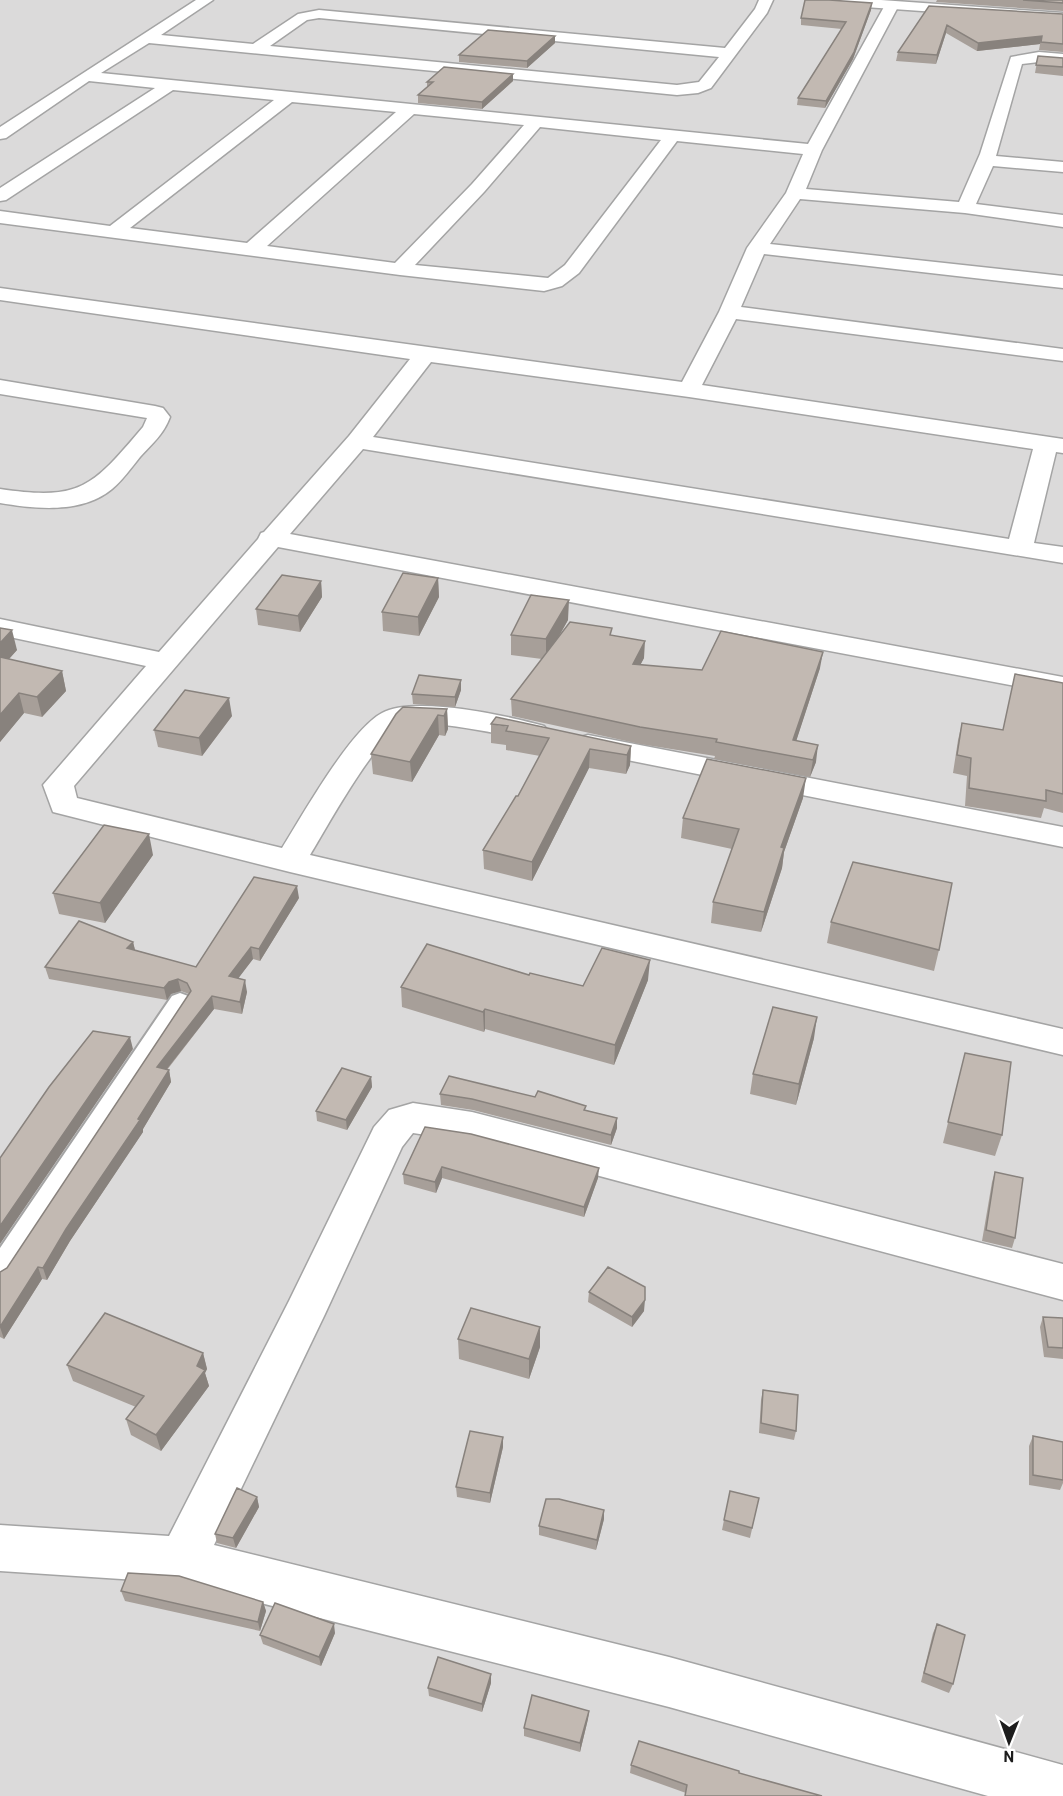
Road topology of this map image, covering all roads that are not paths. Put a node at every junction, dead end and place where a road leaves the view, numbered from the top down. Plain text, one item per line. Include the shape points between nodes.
1 (206, 0) edge
2 (766, 0) edge
3 (822, 0) edge
4 (892, 5) junction
5 (1063, 17) edge
6 (145, 38) junction
7 (257, 48) junction
8 (728, 53) junction
9 (1063, 59) edge
10 (86, 75) junction
11 (171, 84) junction
12 (288, 97) junction
13 (410, 109) junction
14 (536, 122) junction
15 (0, 134) edge
16 (672, 137) junction
17 (813, 150) junction
18 (988, 160) junction
19 (1063, 167) edge
20 (795, 193) junction
21 (0, 196) edge
22 (965, 208) junction
23 (0, 217) edge
24 (1063, 221) edge
25 (114, 232) junction
26 (757, 248) junction
27 (251, 250) junction
28 (400, 269) junction
29 (1063, 282) edge
30 (0, 294) edge
31 (729, 312) junction
32 (425, 355) junction
33 (1063, 355) edge
34 (0, 387) edge
35 (689, 390) junction
36 (357, 441) junction
37 (1054, 445) edge
38 (0, 496) edge
39 (270, 538) junction
40 (1020, 547) junction
41 (1063, 555) edge
42 (0, 627) edge
43 (164, 661) junction
44 (1063, 686) edge
45 (1063, 837) edge
46 (290, 861) junction
47 (180, 1002) dead end
48 (1063, 1042) edge
49 (0, 1271) edge
50 (1063, 1282) edge
51 (0, 1548) edge
52 (182, 1560) junction
53 (1063, 1791) edge

1 - 6 street
2 - 8 street
3 - 4 street
4 - 5 street
4 - 17 street
6 - 7 street
6 - 10 street
7 - 8 street via 303,17 320,14
7 - 8 street via 669,90 705,85
9 - 18 street via 1016,60
10 - 11 street
10 - 15 street
11 - 12 street
11 - 21 street
12 - 13 street
12 - 25 street
13 - 14 street
13 - 27 street
14 - 16 street
14 - 28 street
16 - 17 street
16 - 28 street via 572,269 555,282 534,285
17 - 20 street
18 - 19 street
18 - 22 street
20 - 22 street
20 - 26 street
22 - 24 street
23 - 25 street
25 - 27 street
26 - 29 street
26 - 31 street
27 - 28 street
30 - 32 street
31 - 33 street
31 - 35 street
32 - 35 street
32 - 36 street
34 - 38 street via 155,413 159,417 153,430 101,485 89,492 33,501
35 - 37 street
36 - 39 street
36 - 40 street
37 - 40 street
39 - 43 street
39 - 44 street
40 - 41 street
42 - 43 street
43 - 46 street via 58,785 64,805
45 - 46 street via 519,729 452,718 404,716 386,722 369,740
46 - 48 street
47 - 49 lane
50 - 52 street via 472,1127 402,1120 382,1147
51 - 52 street
52 - 53 street via 669,1682

